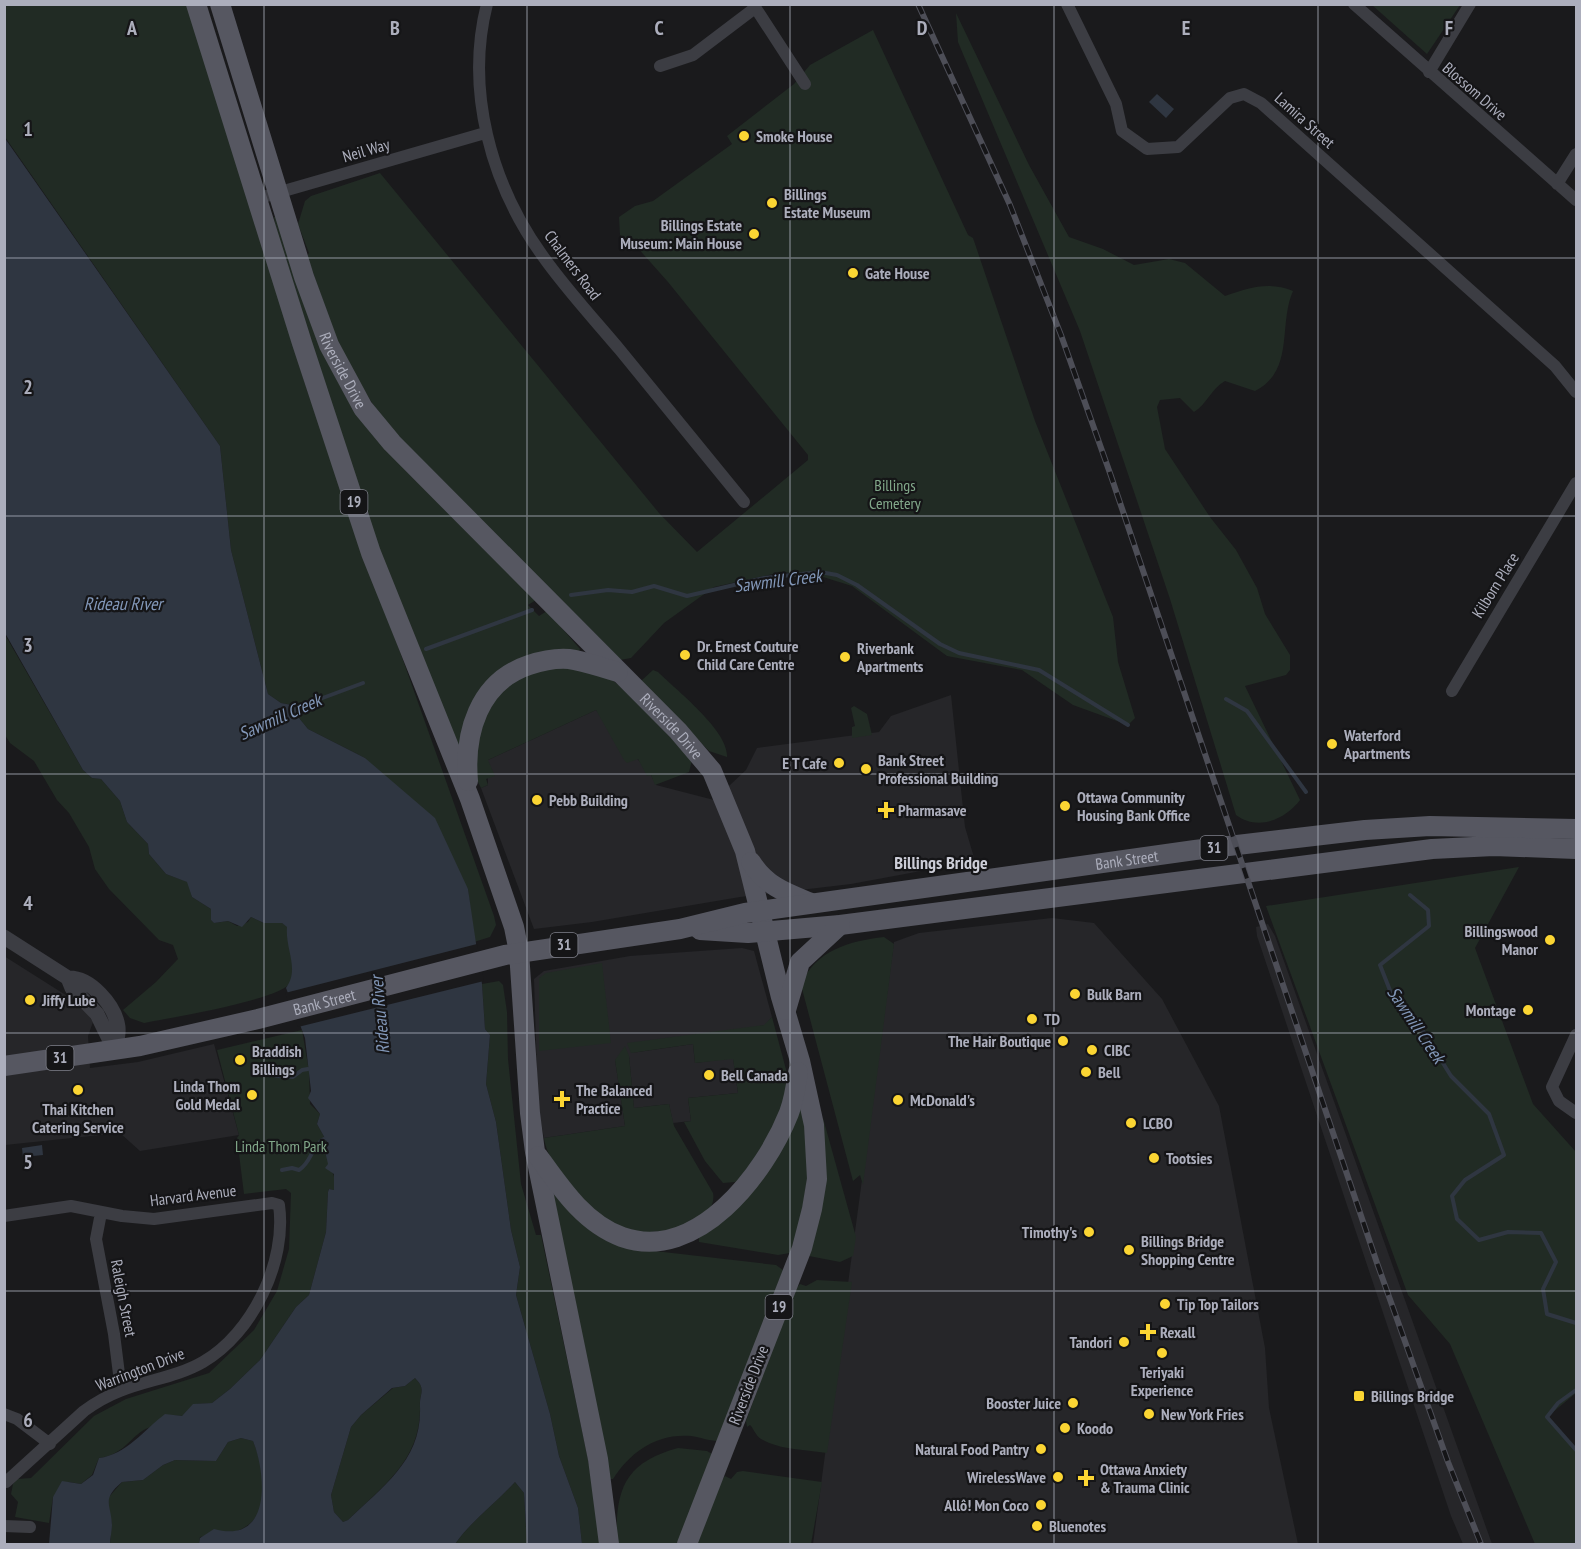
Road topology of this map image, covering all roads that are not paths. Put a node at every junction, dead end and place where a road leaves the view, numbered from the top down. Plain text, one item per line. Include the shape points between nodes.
1 (196, 4) edge
2 (220, 4) edge
3 (487, 4) edge
4 (1067, 4) edge
5 (1354, 4) edge
6 (1470, 4) edge
7 (754, 6) edge
8 (660, 66) dead end
9 (1429, 72) junction
10 (805, 84) dead end
11 (485, 133) junction
12 (1576, 154) edge
13 (1557, 184) junction
14 (279, 192) junction
15 (256, 199) junction
16 (1576, 200) edge
17 (1555, 366) junction
18 (1576, 380) edge
19 (1576, 392) edge
20 (1576, 483) edge
21 (1573, 495) edge
22 (744, 502) dead end
23 (618, 672) junction
24 (1452, 691) dead end
25 (470, 799) junction
26 (1576, 829) edge
27 (1576, 849) edge
28 (745, 851) junction
29 (811, 903) junction
30 (759, 911) junction
31 (840, 925) junction
32 (680, 929) junction
33 (765, 933) junction
34 (4, 937) edge
35 (519, 952) junction
36 (786, 1012) junction
37 (1576, 1035) edge
38 (115, 1051) junction
39 (800, 1061) junction
40 (4, 1066) edge
41 (1576, 1113) edge
42 (535, 1152) junction
43 (279, 1205) joint
44 (101, 1213) junction
45 (4, 1216) edge
46 (121, 1390) junction
47 (4, 1414) edge
48 (50, 1444) junction
49 (6, 1482) dead end
50 (607, 1518) junction
51 (4, 1526) edge
52 (30, 1527) dead end
53 (609, 1545) edge
54 (616, 1545) edge
55 (687, 1545) edge

1 - 15 main road, Riverside Drive / 19
2 - 14 main road, Riverside Drive / 19
3 - 11 street, Chalmers Road via 479,79
4 - 17 street, Lamira Street via 1116,104 1122,131 1147,149 1178,147 1230,98 1244,94 1261,103
5 - 9 street, Blossom Drive
6 - 9 street
7 - 8 street via 693,55
7 - 10 street
9 - 13 street, Blossom Drive
11 - 14 street, Neil Way
11 - 22 street, Chalmers Road via 504,189 541,254
12 - 13 street
13 - 16 street, Blossom Drive
14 - 15 street, Neil Way
14 - 23 main road, Riverside Drive / 19 via 328,345 363,408 392,443
15 - 25 main road, Riverside Drive / 19 via 371,553
17 - 18 street, Lamira Street
17 - 19 street, Lamira Street
20 - 21 street, Kilborn Place
21 - 24 street, Kilborn Place via 1499,608
23 - 25 main road via 568,659 541,661 508,674 480,705 470,730 466,752
23 - 28 main road, Riverside Drive / 19 via 712,771
25 - 35 main road, Riverside Drive / 19
26 - 29 main road, Bank Street / 31 via 1430,826 1365,830
27 - 31 main road, Bank Street / 31 via 1473,847 1394,853
28 - 29 main road via 769,884
28 - 30 main road, Riverside Drive / 19
29 - 30 main road, Bank Street / 31
30 - 32 main road, Bank Street / 31
30 - 33 main road, Riverside Drive / 19
31 - 33 main road, Bank Street / 31
31 - 36 main road via 800,962
32 - 33 main road, Bank Street / 31
32 - 35 main road, Bank Street / 31
33 - 36 main road, Riverside Drive / 19
34 - 38 street via 68,978 78,977 92,986 113,1013 119,1030
35 - 38 main road, Bank Street / 31
35 - 42 main road, Riverside Drive / 19
36 - 39 main road, Riverside Drive / 19
37 - 41 street via 1552,1087 1559,1101
38 - 40 main road, Bank Street / 31
39 - 42 main road via 790,1111 761,1164 714,1217 679,1236 646,1242 600,1226 581,1211
39 - 55 main road, Riverside Drive / 19 via 814,1125 817,1179 810,1219
42 - 50 main road, Riverside Drive / 19
43 - 44 street, Harvard Avenue via 233,1206 154,1219
43 - 46 street, Warrington Drive via 281,1241 276,1263 257,1302 235,1333 202,1362
44 - 45 street, Harvard Avenue via 71,1206
44 - 46 street, Raleigh Street via 96,1239
46 - 48 street, Warrington Drive via 84,1411
47 - 48 street
48 - 49 street, Warrington Drive
50 - 53 main road, Riverside Drive / 19
50 - 54 main road
51 - 52 street

